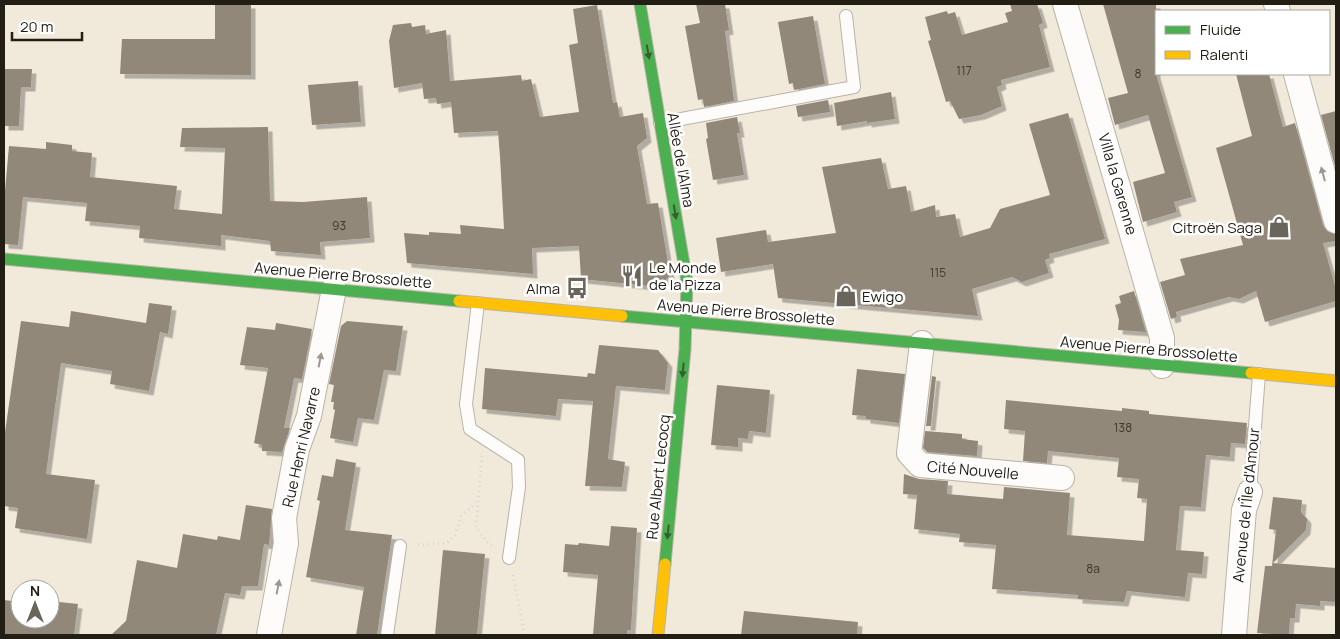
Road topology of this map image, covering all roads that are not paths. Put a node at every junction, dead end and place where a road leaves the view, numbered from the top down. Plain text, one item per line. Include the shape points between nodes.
1 (640, 4) edge
2 (1065, 4) edge
3 (846, 16) dead end
4 (1296, 75) edge
5 (660, 122) junction
6 (1336, 221) edge
7 (4, 260) edge
8 (334, 289) junction
9 (478, 303) junction
10 (687, 322) junction
11 (922, 343) junction
12 (1162, 366) junction
13 (1259, 374) junction
14 (1336, 381) edge
15 (1062, 478) dead end
16 (1250, 492) joint
17 (400, 546) road end
18 (509, 558) dead end
19 (269, 635) edge
20 (387, 635) edge
21 (658, 635) edge
22 (1234, 635) edge

1 -> 5 main road, Allée de l'Alma
2 - 12 street, Villa la Garenne via 1162,338
3 - 5 lane via 854,87
6 -> 4 street
5 -> 10 main road, Allée de l'Alma via 687,282
7 - 8 main road, Avenue Pierre Brossolette
8 - 9 main road, Avenue Pierre Brossolette
19 -> 8 street, Rue Henri Navarre via 286,543 284,518 297,449 309,416
9 - 10 main road, Avenue Pierre Brossolette
9 - 18 lane via 466,404 470,429 518,460 519,487
10 - 11 main road, Avenue Pierre Brossolette
10 -> 21 main road, Rue Albert Lecocq
11 - 12 main road, Avenue Pierre Brossolette
11 - 15 street, Cité Nouvelle via 909,453 920,465
12 - 13 main road, Avenue Pierre Brossolette
13 - 14 main road, Avenue Pierre Brossolette
13 - 16 lane, Avenue de l'Île d'Amour
16 - 22 street, Avenue de l'Île d'Amour via 1244,510
17 - 20 lane

